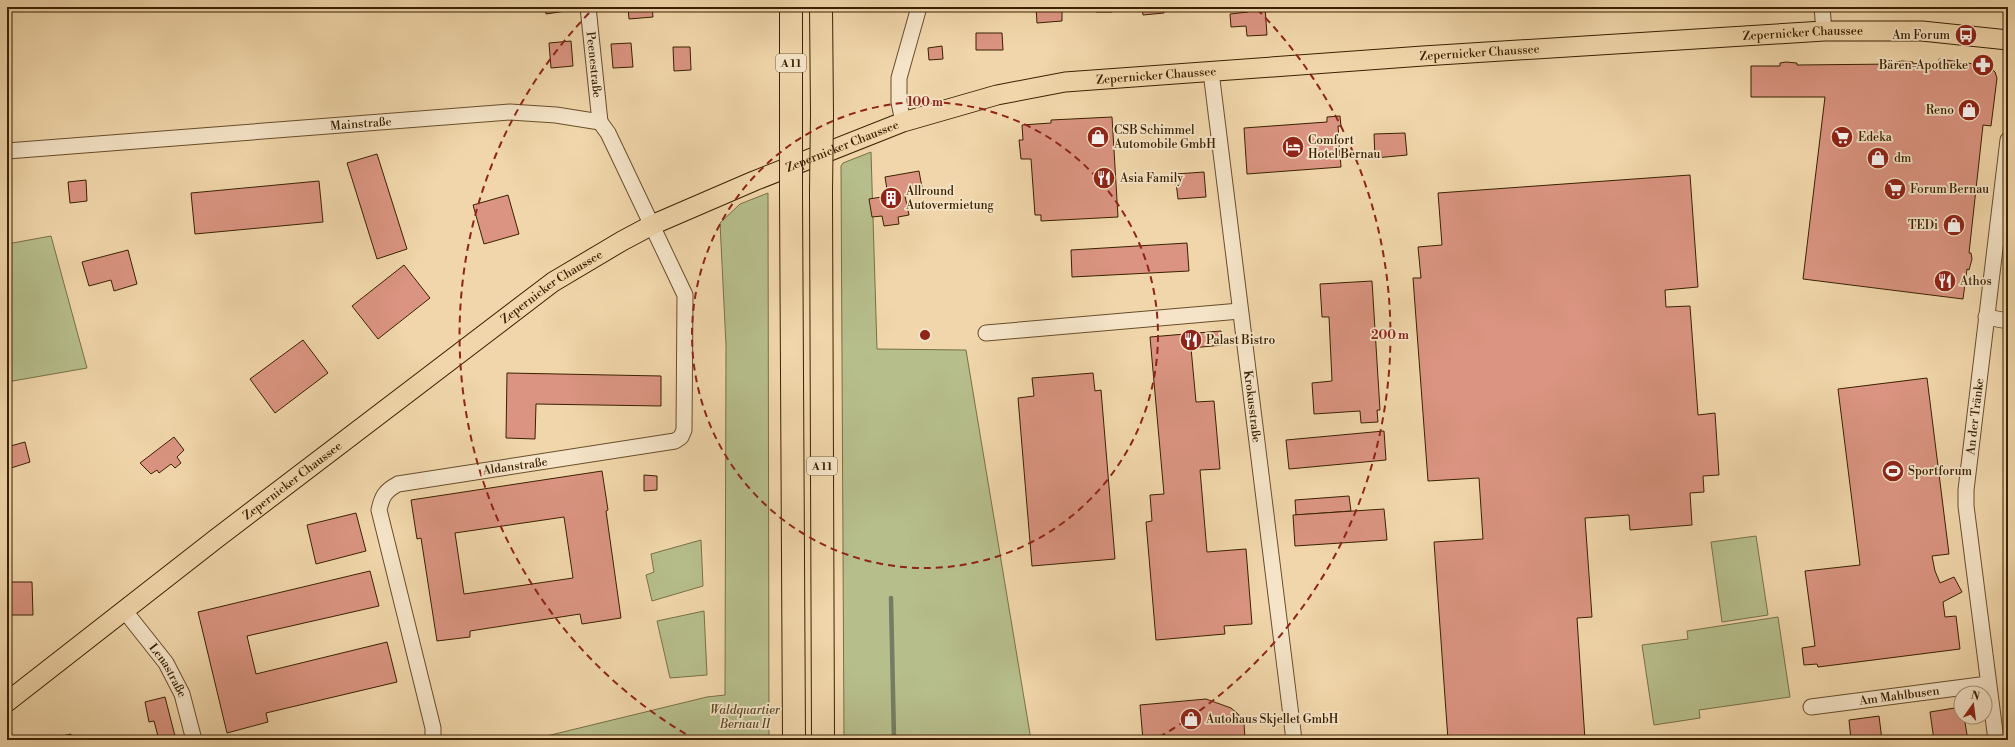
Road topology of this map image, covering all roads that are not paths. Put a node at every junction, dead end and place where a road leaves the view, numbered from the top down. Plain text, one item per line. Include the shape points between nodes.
1 (588, 7) edge
2 (791, 7) edge
3 (821, 7) edge
4 (919, 7) edge
5 (1822, 7) edge
6 (1824, 31) junction
7 (2008, 40) edge
8 (1211, 72) junction
9 (600, 122) junction
10 (903, 122) junction
11 (2008, 140) edge
12 (7, 152) edge
13 (652, 225) junction
14 (1240, 311) junction
15 (1986, 317) junction
16 (2008, 321) edge
17 (986, 333) dead end
18 (124, 610) junction
19 (1988, 684) junction
20 (7, 702) edge
21 (1811, 707) dead end
22 (194, 740) edge
23 (433, 740) edge
24 (794, 740) edge
25 (823, 740) edge
26 (1294, 740) edge
27 (1996, 740) edge

1 - 9 street, Peenestraße
2 - 24 highway, A 11, bridge
3 - 25 highway, A 11, bridge
4 - 10 street via 900,78 899,102
5 - 6 street
6 - 7 main road, Zepernicker Chaussee via 1922,31
6 - 8 main road, Zepernicker Chaussee
8 - 10 main road, Zepernicker Chaussee via 1065,82 997,95
8 - 14 street, Krokusstraße
9 - 12 street, Mainstraße via 556,115 510,112
9 - 13 street via 608,133
10 - 13 main road, Zepernicker Chaussee
11 - 15 street, An der Tränke
13 - 18 main road, Zepernicker Chaussee via 553,282
13 - 23 street, Aldanstraße via 683,287 686,303 685,422 680,437 675,441 657,445 398,484 388,489 381,497 378,510 433,728
14 - 17 street
14 - 26 street, Krokusstraße
15 - 16 street
15 - 19 street, An der Tränke via 1966,506
18 - 20 main road, Zepernicker Chaussee
18 - 22 street, Lenastraße via 166,663 182,694
19 - 21 street, Am Mahlbusen
19 - 27 street, An der Tränke

